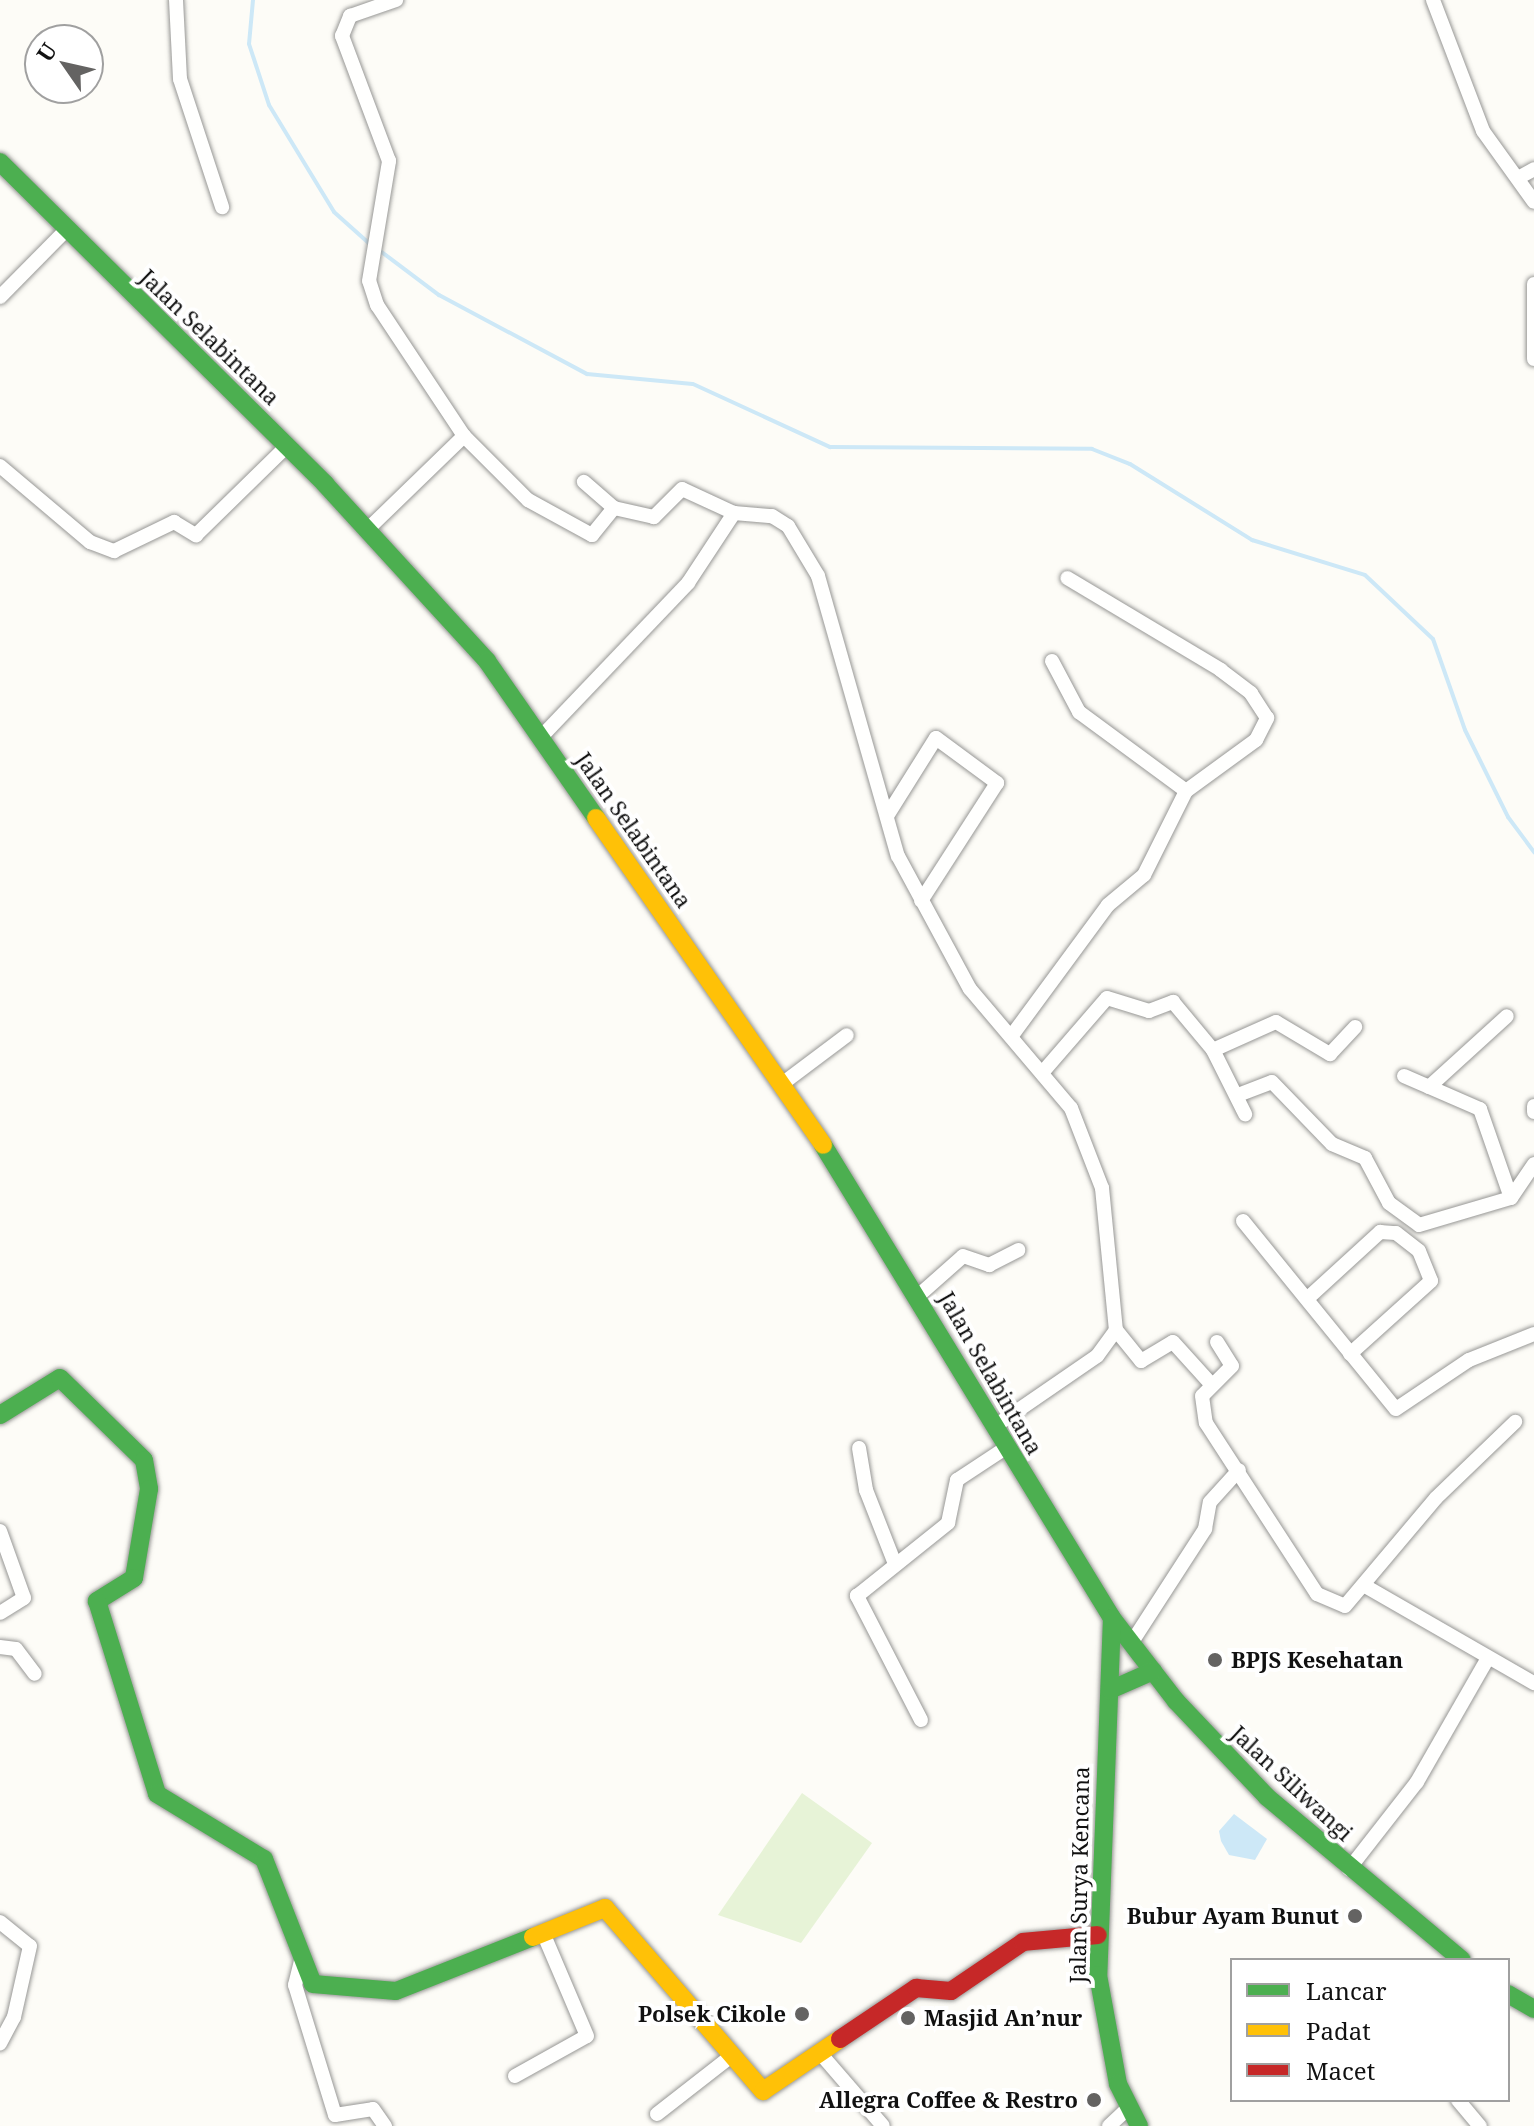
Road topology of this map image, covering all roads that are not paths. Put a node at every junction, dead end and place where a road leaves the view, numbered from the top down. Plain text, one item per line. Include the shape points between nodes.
1 (176, 0) edge
2 (396, 0) edge
3 (1433, 0) edge
4 (0, 162) edge
5 (1534, 169) edge
6 (1518, 178) junction
7 (1534, 202) edge
8 (222, 207) dead end
9 (66, 230) junction
10 (1534, 284) edge
11 (0, 297) edge
12 (1534, 359) edge
13 (464, 436) junction
14 (287, 446) junction
15 (0, 466) edge
16 (584, 482) dead end
17 (614, 508) junction
18 (734, 513) junction
19 (368, 529) junction
20 (1067, 578) dead end
21 (1052, 661) dead end
22 (541, 737) junction
23 (1186, 791) junction
24 (887, 816) junction
25 (921, 901) junction
26 (1507, 1016) dead end
27 (1355, 1027) dead end
28 (1013, 1034) junction
29 (847, 1035) dead end
30 (1213, 1050) junction
31 (1042, 1073) junction
32 (1404, 1076) dead end
33 (782, 1084) junction
34 (1429, 1087) junction
35 (1238, 1095) junction
36 (1245, 1114) dead end
37 (1534, 1164) edge
38 (1511, 1198) junction
39 (1243, 1221) dead end
40 (1018, 1250) dead end
41 (918, 1296) junction
42 (1308, 1298) junction
43 (1116, 1330) junction
44 (1534, 1334) edge
45 (1217, 1342) dead end
46 (1350, 1354) junction
47 (1211, 1384) junction
48 (0, 1415) edge
49 (1515, 1422) dead end
50 (995, 1426) junction
51 (1007, 1447) junction
52 (859, 1448) dead end
53 (1239, 1470) junction
54 (0, 1531) edge
55 (895, 1564) junction
56 (1365, 1586) junction
57 (0, 1613) edge
58 (1112, 1618) junction
59 (1132, 1642) junction
60 (0, 1647) edge
61 (1488, 1658) junction
62 (1153, 1671) junction
63 (35, 1674) dead end
64 (1534, 1683) edge
65 (1110, 1690) junction
66 (921, 1720) dead end
67 (1349, 1869) junction
68 (0, 1922) edge
69 (544, 1935) junction
70 (1098, 1935) junction
71 (1460, 1958) edge
72 (301, 1961) junction
73 (1510, 1997) edge
74 (1534, 2009) edge
75 (0, 2043) edge
76 (820, 2053) junction
77 (729, 2058) junction
78 (515, 2076) dead end
79 (1460, 2102) edge
80 (1127, 2109) junction
81 (657, 2114) dead end
82 (385, 2126) edge
83 (883, 2126) edge
84 (1109, 2126) edge
85 (1139, 2126) edge
86 (1480, 2126) edge

1 - 8 street via 180,79
2 - 13 street via 350,16 342,36 389,161 369,281 377,305
3 - 6 street via 1483,131
4 - 9 street, Jalan Selabintana
5 - 6 street
6 - 7 street
9 - 11 street
9 - 14 street, Jalan Selabintana
10 - 12 street
13 - 17 street via 528,500 589,534
13 - 19 street
14 - 15 street via 196,535 174,522 114,551 90,542
14 - 19 street, Jalan Selabintana
16 - 17 street
17 - 18 street via 654,517 682,489
18 - 22 street via 688,583
18 - 24 street via 772,516 788,526 818,576
19 - 22 street, Jalan Selabintana via 487,661
20 - 23 street via 1221,670 1262,707 1267,718 1256,740
21 - 23 street via 1079,712
22 - 33 street, Jalan Selabintana
23 - 28 street via 1144,875 1108,905
24 - 25 street
24 - 25 street via 936,738 997,783
25 - 28 street via 970,989
26 - 34 street
27 - 30 street via 1330,1054 1276,1022
28 - 31 street
29 - 33 street
30 - 31 street via 1180,1006 1149,1011 1114,996
30 - 35 street
31 - 43 street via 1071,1108 1102,1188
32 - 34 street
33 - 41 street, Jalan Selabintana
34 - 38 street via 1480,1109
35 - 36 street
35 - 38 street via 1272,1082 1332,1144 1365,1158 1389,1203 1409,1223 1431,1224
37 - 38 street
39 - 42 street
40 - 41 street via 989,1265 963,1256
41 - 50 street, Jalan Selabintana
42 - 46 street
42 - 46 street via 1380,1232 1396,1233 1419,1251 1432,1272 1426,1289
43 - 47 street via 1141,1361 1173,1342
43 - 50 street via 1097,1356
44 - 46 street via 1469,1360 1402,1409
45 - 47 street via 1232,1366
47 - 53 street via 1202,1413
48 - 72 street via 60,1378 144,1460 149,1489 134,1578 97,1601 157,1794 264,1859
49 - 56 street via 1428,1506
50 - 51 street, Jalan Selabintana
51 - 55 street via 957,1480 948,1523
51 - 58 street, Jalan Selabintana
52 - 55 street via 866,1490
53 - 56 street via 1317,1594 1345,1606
53 - 59 street via 1210,1502 1198,1542
54 - 57 street via 24,1598
55 - 66 street via 857,1596
56 - 61 street
58 - 59 street, Jalan Siliwangi
58 - 65 street, Jalan Surya Kencana
59 - 62 street, Jalan Siliwangi
60 - 63 street via 16,1649
61 - 64 street
61 - 67 street via 1417,1782
62 - 65 street
62 - 67 street, Jalan Siliwangi via 1249,1779
65 - 70 street, Jalan Surya Kencana
67 - 71 street, Jalan Siliwangi
68 - 75 street via 30,1946 14,2017
69 - 72 street via 384,1993 313,1984
69 - 77 street via 609,1910
69 - 78 street via 587,2036
70 - 76 street via 1023,1942 951,1991 916,1988
70 - 80 street, Jalan Surya Kencana via 1104,2021
72 - 82 street via 295,1985 335,2115 373,2109
73 - 74 street
76 - 77 street via 763,2091
76 - 83 street
77 - 81 street
79 - 86 street
80 - 84 street
80 - 85 street, Jalan Surya Kencana

